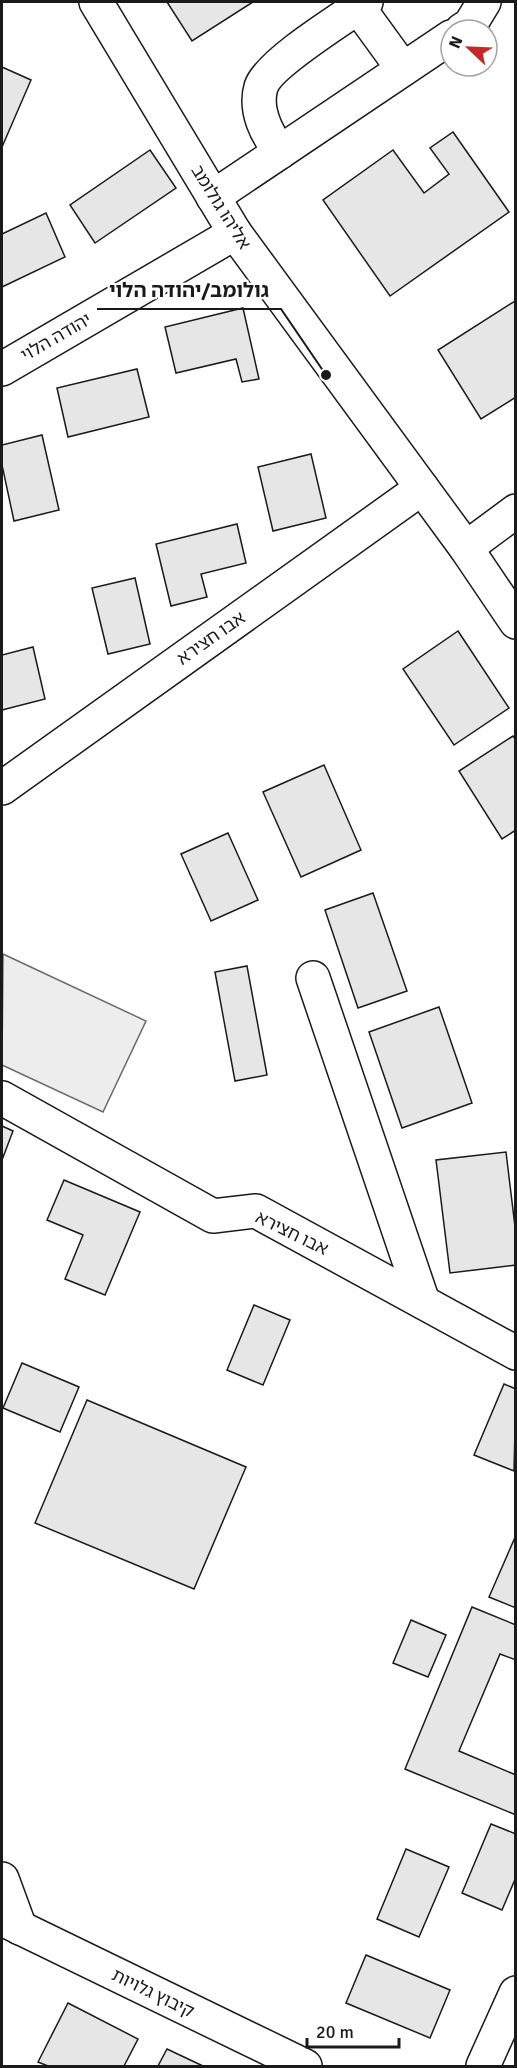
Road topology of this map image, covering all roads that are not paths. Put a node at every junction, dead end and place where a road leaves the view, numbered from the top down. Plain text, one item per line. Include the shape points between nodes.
1 (96, 2) edge
2 (484, 2) edge
3 (362, 4) edge
4 (474, 18) edge
5 (439, 45) edge
6 (404, 69) junction
7 (280, 152) junction
8 (213, 197) junction
9 (235, 233) junction
10 (2, 369) edge
11 (422, 488) junction
12 (516, 511) edge
13 (466, 548) junction
14 (516, 622) edge
15 (2, 788) edge
16 (314, 978) dead end
17 (2, 1098) edge
18 (423, 1302) junction
19 (516, 1353) edge
20 (2, 1879) edge
21 (11, 1923) edge
22 (516, 1993) edge
23 (305, 2067) edge
24 (483, 2067) edge

1 - 8 street, אליהו גולומב
2 - 4 street
3 - 6 street
3 - 7 street via 277,65 261,86 260,110 266,132
5 - 6 street
6 - 7 street
7 - 8 street
8 - 9 street, אליהו גולומב
9 - 10 street, יהודה הלוי
9 - 11 street, אליהו גולומב
11 - 13 street, אליהו גולומב
11 - 15 street, אבו חצירא
12 - 13 street
13 - 14 street, אליהו גולומב
16 - 18 street
17 - 18 street, אבו חצירא via 213,1216 256,1211
18 - 19 street, אבו חצירא
20 - 21 street
21 - 23 street, קיבוץ גלויות
22 - 24 street

